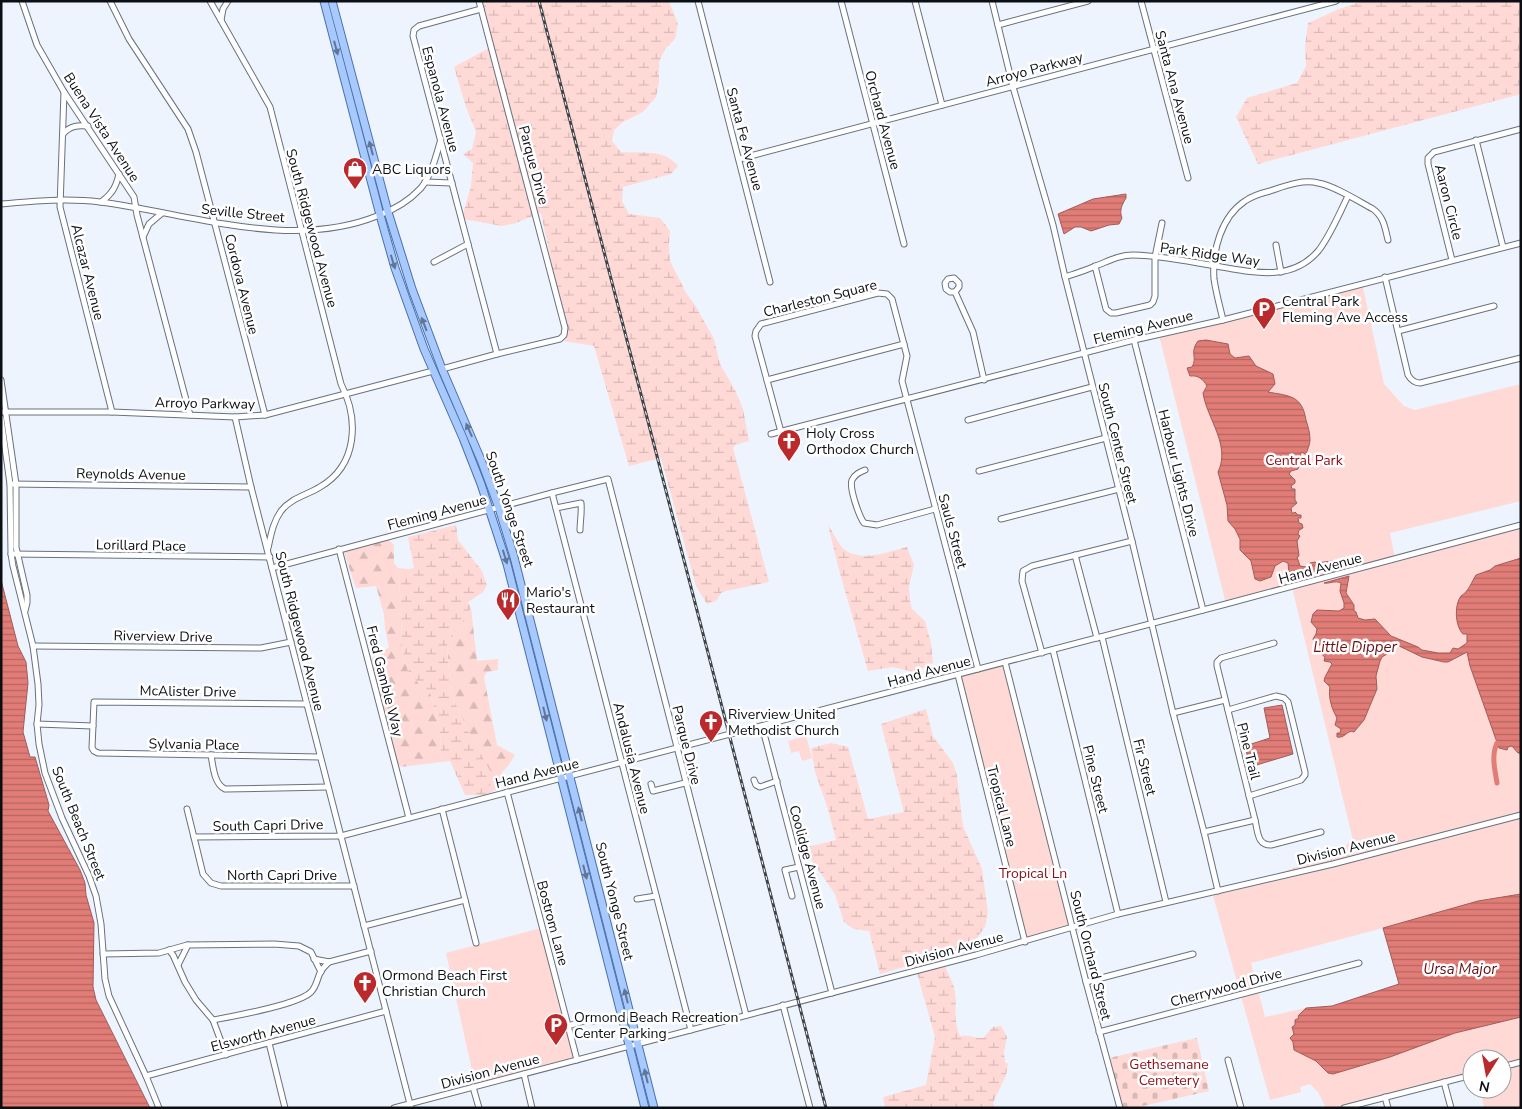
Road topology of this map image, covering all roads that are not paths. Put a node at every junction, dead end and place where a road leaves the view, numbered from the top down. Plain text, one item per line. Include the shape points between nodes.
1 (22, 1) edge
2 (110, 1) edge
3 (210, 1) edge
4 (228, 1) edge
5 (324, 1) edge
6 (332, 1) edge
7 (479, 1) edge
8 (698, 1) edge
9 (841, 1) edge
10 (915, 1) edge
11 (992, 1) edge
12 (1088, 1) edge
13 (1141, 1) edge
14 (1336, 1) edge
15 (481, 9) junction
16 (220, 20) junction
17 (998, 25) junction
18 (1154, 49) junction
19 (341, 67) junction
20 (352, 76) junction
21 (1013, 87) junction
22 (64, 92) junction
23 (942, 105) junction
24 (872, 123) junction
25 (88, 126) junction
26 (1521, 129) edge
27 (63, 134) junction
28 (441, 139) junction
29 (1476, 140) junction
30 (739, 159) junction
31 (119, 173) junction
32 (1188, 178) dead end
33 (424, 182) junction
34 (452, 183) junction
35 (1348, 196) junction
36 (59, 200) junction
37 (101, 202) junction
38 (1, 204) edge
39 (136, 208) junction
40 (388, 212) junction
41 (162, 213) junction
42 (380, 215) junction
43 (215, 223) junction
44 (1162, 223) dead end
45 (302, 230) junction
46 (143, 237) junction
47 (1388, 240) dead end
48 (1521, 243) edge
49 (468, 244) junction
50 (904, 244) dead end
51 (1276, 245) dead end
52 (1504, 247) junction
53 (1155, 257) junction
54 (1452, 260) junction
55 (434, 262) dead end
56 (1095, 266) junction
57 (1214, 266) junction
58 (1281, 272) junction
59 (1064, 277) junction
60 (1385, 277) junction
61 (770, 282) dead end
62 (955, 292) dead end
63 (1494, 306) dead end
64 (1223, 320) junction
65 (1398, 332) junction
66 (1134, 340) junction
67 (904, 344) junction
68 (1084, 353) junction
69 (497, 354) junction
70 (1521, 358) edge
71 (428, 359) junction
72 (442, 369) junction
73 (433, 371) junction
74 (1, 380) edge
75 (447, 380) junction
76 (767, 380) junction
77 (984, 380) junction
78 (1092, 387) junction
79 (346, 394) junction
80 (907, 399) junction
81 (4, 412) edge
82 (112, 412) junction
83 (190, 415) junction
84 (265, 416) junction
85 (235, 417) junction
86 (1, 418) edge
87 (968, 420) dead end
88 (781, 432) junction
89 (772, 434) dead end
90 (1106, 438) junction
91 (865, 470) dead end
92 (979, 471) dead end
93 (608, 479) joint
94 (13, 484) junction
95 (251, 487) junction
96 (1119, 489) junction
97 (552, 493) junction
98 (499, 508) junction
99 (556, 508) junction
100 (935, 509) junction
101 (490, 510) junction
102 (1001, 519) dead end
103 (1521, 525) edge
104 (580, 530) dead end
105 (1132, 541) junction
106 (268, 548) junction
107 (339, 549) junction
108 (14, 554) junction
109 (1075, 555) junction
110 (270, 557) junction
111 (272, 568) junction
112 (1203, 610) junction
113 (1151, 624) junction
114 (1100, 637) junction
115 (291, 642) junction
116 (527, 642) junction
117 (1274, 643) dead end
118 (33, 646) junction
119 (1053, 650) junction
120 (1042, 653) junction
121 (1005, 662) junction
122 (978, 670) junction
123 (544, 673) junction
124 (958, 675) junction
125 (1225, 700) junction
126 (307, 704) junction
127 (1228, 710) junction
128 (1173, 713) junction
129 (37, 724) junction
130 (93, 726) junction
131 (762, 726) junction
132 (676, 749) junction
133 (211, 755) junction
134 (320, 757) junction
135 (621, 763) junction
136 (570, 776) junction
137 (562, 778) junction
138 (754, 780) dead end
139 (777, 781) junction
140 (685, 783) junction
141 (651, 784) dead end
142 (328, 788) junction
143 (508, 792) junction
144 (1249, 796) junction
145 (186, 809) dead end
146 (442, 809) junction
147 (1521, 815) edge
148 (408, 818) junction
149 (1254, 820) junction
150 (1204, 832) junction
151 (1321, 832) dead end
152 (342, 836) junction
153 (194, 837) junction
154 (799, 867) junction
155 (354, 886) junction
156 (1218, 891) junction
157 (656, 896) junction
158 (792, 896) dead end
159 (638, 899) dead end
160 (465, 900) junction
161 (1166, 902) junction
162 (594, 903) junction
163 (605, 912) junction
164 (1118, 914) junction
165 (364, 926) junction
166 (1072, 928) junction
167 (1025, 942) junction
168 (476, 943) dead end
169 (188, 945) junction
170 (169, 950) junction
171 (371, 951) junction
172 (103, 954) junction
173 (1193, 954) dead end
174 (314, 958) junction
175 (329, 962) junction
176 (1359, 963) dead end
177 (178, 965) junction
178 (321, 972) junction
179 (1086, 982) junction
180 (832, 993) junction
181 (783, 1005) junction
182 (386, 1011) junction
183 (746, 1015) junction
184 (213, 1020) junction
185 (594, 1021) dead end
186 (568, 1026) junction
187 (691, 1030) junction
188 (1099, 1032) junction
189 (269, 1043) junction
190 (638, 1043) junction
191 (630, 1046) junction
192 (226, 1055) junction
193 (577, 1060) junction
194 (1228, 1060) dead end
195 (524, 1074) junction
196 (146, 1076) junction
197 (1462, 1078) edge
198 (1444, 1082) junction
199 (473, 1088) junction
200 (1385, 1097) junction
201 (410, 1106) edge
202 (159, 1108) edge
203 (286, 1108) edge
204 (394, 1108) edge
205 (478, 1108) edge
206 (532, 1108) edge
207 (645, 1108) edge
208 (654, 1108) edge
209 (810, 1108) edge
210 (1120, 1108) edge
211 (1241, 1108) edge
212 (1344, 1108) edge
213 (1388, 1108) edge
214 (1451, 1108) edge

1 - 22 street, Buena Vista Avenue via 37,45
2 - 43 street, Cordova Avenue via 129,39 188,129
3 - 16 street, South Ridgewood Avenue
4 - 16 street
5 -> 19 main road, South Yonge Street
6 - 20 main road, South Yonge Street
7 - 15 street, Parque Drive
8 - 30 street, Santa Fe Avenue
9 - 24 street, Orchard Avenue
10 - 23 street
11 - 17 street, South Center Street
12 - 17 street
13 - 18 street, Santa Ana Avenue
14 - 18 street, Arroyo Parkway
15 - 28 street, Espanola Avenue via 414,30
15 - 69 street, Parque Drive via 565,328 560,339
16 - 45 street, South Ridgewood Avenue via 270,107
17 - 21 street, South Center Street
18 - 21 street, Arroyo Parkway
18 - 32 street, Santa Ana Avenue
19 - 20 main road
19 - 42 main road, South Yonge Street
40 -> 20 main road, South Yonge Street
21 - 23 street, Arroyo Parkway
21 - 59 street, South Center Street via 1053,225
22 - 25 street, Buena Vista Avenue
22 - 27 street, Alcazar Avenue
23 - 24 street, Arroyo Parkway
24 - 30 street, Arroyo Parkway
24 - 50 street, Orchard Avenue
25 - 27 street via 75,125
25 - 31 street, Buena Vista Avenue
26 - 29 street, Aaron Circle
27 - 36 street, Alcazar Avenue
28 - 33 street, Seville Street
28 - 34 street, Espanola Avenue
29 - 52 street
29 - 54 street, Aaron Circle via 1434,152 1428,158
30 - 61 street, Santa Fe Avenue
31 - 37 street via 115,188
31 - 39 street, Buena Vista Avenue via 134,197
33 - 34 street
33 - 40 street, Seville Street via 403,205
34 - 49 street, Espanola Avenue
35 - 47 street via 1379,214
35 - 57 street via 1319,183 1304,182 1246,200 1226,221
35 - 58 street, Park Ridge Way via 1318,250 1304,263
36 - 37 street, Seville Street
36 - 38 street, Seville Street
36 - 82 street, Alcazar Avenue
37 - 39 street, Seville Street
39 - 41 street, Seville Street
39 - 46 street, Buena Vista Avenue
40 - 42 street, Seville Street
72 -> 40 main road, South Yonge Street via 412,292
41 - 43 street, Seville Street
41 - 46 street via 149,224
42 - 45 street, Seville Street via 334,228
42 -> 71 main road, South Yonge Street
43 - 45 street, Seville Street
43 - 84 street, Cordova Avenue
44 - 53 street
45 - 79 street, South Ridgewood Avenue
46 - 83 street, Buena Vista Avenue
48 - 52 street, Fleming Avenue
49 - 55 street
49 - 69 street, Espanola Avenue
51 - 58 street
52 - 54 street, Fleming Avenue
53 - 56 street, Park Ridge Way via 1125,256
53 - 56 street via 1154,302 1116,313 1106,309
53 - 57 street, Park Ridge Way
54 - 60 street, Fleming Avenue
56 - 59 street, Park Ridge Way
57 - 58 street, Park Ridge Way via 1258,273
57 - 64 street
59 - 68 street, South Center Street
60 - 64 street, Fleming Avenue
60 - 65 street
62 - 77 street via 973,332
63 - 65 street
64 - 66 street, Fleming Avenue
65 - 70 street via 1408,375 1416,383
66 - 68 street, Fleming Avenue
66 - 112 street, Harbour Lights Drive
67 - 76 street
67 - 76 street, Charleston Square via 892,299 887,294 878,293 761,324 755,336
67 - 80 street, Charleston Square via 907,361 902,381
68 - 77 street, Fleming Avenue
68 - 78 street, South Center Street
69 - 72 street
71 - 72 main road
71 - 73 main road, South Yonge Street
72 - 75 main road, South Yonge Street
73 - 75 main road
73 - 79 street, Arroyo Parkway
73 - 101 main road, South Yonge Street
74 - 81 street
98 -> 75 main road, South Yonge Street
76 - 88 street, Charleston Square
77 - 80 street, Fleming Avenue
78 - 87 street
78 - 90 street, South Center Street
79 - 84 street, Arroyo Parkway
79 - 106 street, South Ridgewood Avenue via 353,425 347,458 332,478 289,503 281,512
80 - 88 street, Fleming Avenue
80 - 100 street, Sauls Street
81 - 82 street, Arroyo Parkway
81 - 94 street
82 - 83 street, Arroyo Parkway
83 - 85 street, Arroyo Parkway
84 - 85 street, Arroyo Parkway
85 - 95 street
86 - 94 street, South Beach Street
88 - 89 street, Fleming Avenue
90 - 92 street
90 - 96 street, South Center Street
91 - 100 street via 852,481 864,523 877,524
93 - 97 street, Fleming Avenue
93 - 132 street, Parque Drive
94 - 95 street, Reynolds Avenue
94 - 108 street, South Beach Street
95 - 106 street
96 - 102 street
96 - 105 street, South Center Street
97 - 98 street, Fleming Avenue
97 - 99 street, Andalusia Avenue
98 - 101 street, Fleming Avenue
98 - 123 main road, South Yonge Street
99 - 104 street via 581,503
99 - 135 street, Andalusia Avenue
100 - 122 street, Sauls Street
101 - 107 street, Fleming Avenue
101 -> 116 main road, South Yonge Street
103 - 112 street, Hand Avenue
105 - 109 street
105 - 113 street, South Center Street
106 - 110 street, South Ridgewood Avenue
107 - 111 street, Fleming Avenue
107 - 148 street, Fred Gamble Way
108 - 110 street, Lorillard Place
108 - 118 street, South Beach Street via 13,566
109 - 114 street, Fir Street
109 - 120 street via 1023,571 1022,581
110 - 111 street, South Ridgewood Avenue
111 - 115 street, South Ridgewood Avenue
112 - 113 street, Hand Avenue
113 - 114 street, Hand Avenue
113 - 128 street, South Center Street
114 - 119 street, Hand Avenue
114 - 161 street, Fir Street
115 - 118 street, Riverview Drive via 261,648
115 - 126 street, South Ridgewood Avenue
116 - 123 main road via 533,644
116 -> 137 main road, South Yonge Street
117 - 125 street, Pine Trail via 1220,658 1217,666
118 - 129 street, South Beach Street via 38,684
119 - 120 street, Hand Avenue
119 - 164 street, Pine Street
120 - 121 street, Hand Avenue
121 - 122 street, Hand Avenue
121 - 166 street, South Orchard Street
122 - 124 street, Hand Avenue
123 - 136 main road, South Yonge Street
124 - 131 street, Hand Avenue
124 - 167 street, Tropical Lane
125 - 127 street, Pine Trail
125 - 128 street
126 - 130 street, McAlister Drive via 94,702
126 - 134 street, South Ridgewood Avenue
127 - 144 street, Pine Trail
127 - 144 street via 1276,696 1288,702 1305,775 1301,780
128 - 150 street, South Center Street
129 - 130 street
129 - 172 street, South Beach Street via 45,773 96,896
130 - 133 street, Sylvania Place via 92,748 98,753
131 - 132 street, Hand Avenue
131 - 139 street, Coolidge Avenue
132 - 135 street, Hand Avenue
132 - 140 street, Parque Drive
133 - 134 street, Sylvania Place
133 - 142 street via 217,780 225,789
134 - 142 street, South Ridgewood Avenue
135 - 136 street, Hand Avenue
135 - 157 street, Andalusia Avenue
136 - 137 street, Hand Avenue
163 -> 136 main road, South Yonge Street
137 - 143 street, Hand Avenue
137 -> 162 main road, South Yonge Street
138 - 139 street via 760,787
139 - 154 street, Coolidge Avenue
140 - 141 street via 653,791
140 - 183 street, Parque Drive
142 - 152 street, South Ridgewood Avenue
143 - 146 street, Hand Avenue
143 - 186 street, Bostrom Lane
144 - 149 street, Pine Trail
145 - 153 street
146 - 148 street, Hand Avenue
146 - 160 street
147 - 156 street, Division Avenue
148 - 152 street, Hand Avenue
149 - 150 street
149 - 151 street, Pine Trail via 1260,842 1265,846
150 - 156 street, South Center Street
152 - 153 street, South Capri Drive
152 - 155 street, South Ridgewood Avenue
153 - 155 street, North Capri Drive via 203,874 211,883 220,886
154 - 158 street via 785,870
154 - 180 street, Coolidge Avenue
155 - 165 street, South Ridgewood Avenue
156 - 161 street, Division Avenue
157 - 159 street
157 - 187 street, Andalusia Avenue
160 - 165 street
160 - 168 street
161 - 164 street, Division Avenue
162 - 163 main road
162 - 191 main road, South Yonge Street
190 -> 163 main road, South Yonge Street
164 - 166 street, Division Avenue
165 - 171 street, South Ridgewood Avenue
166 - 167 street, Division Avenue
166 - 179 street, South Orchard Street
167 - 180 street, Division Avenue
169 - 170 street
169 - 174 street via 299,946 311,952
169 - 177 street
170 - 172 street
170 - 177 street
171 - 175 street
171 - 182 street, South Ridgewood Avenue
172 - 196 street, South Beach Street via 109,996
173 - 179 street
174 - 175 street
174 - 178 street
175 - 178 street
176 - 188 street, Cherrywood Drive
177 - 184 street via 184,982
178 - 184 street via 317,984 302,998
179 - 188 street, South Orchard Street
180 - 181 street, Division Avenue
181 - 183 street, Division Avenue
181 - 209 street
182 - 189 street, Elsworth Avenue
182 - 201 street, South Ridgewood Avenue
183 - 187 street, Division Avenue
184 - 192 street
185 - 186 street
186 - 193 street, Bostrom Lane
187 - 190 street, Division Avenue
188 - 210 street, South Orchard Street
189 - 192 street, Elsworth Avenue
189 - 203 street
190 - 191 street, Division Avenue
208 -> 190 main road, South Yonge Street
191 - 193 street, Division Avenue
191 - 207 main road, South Yonge Street
192 - 196 street, Elsworth Avenue
193 - 195 street, Division Avenue
194 - 211 street
195 - 199 street, Division Avenue
195 - 206 street
196 - 202 street, South Beach Street
197 - 198 street
198 - 200 street
198 - 214 street
199 - 201 street, Division Avenue
199 - 205 street
200 - 212 street
200 - 213 street
201 - 204 street, Division Avenue

